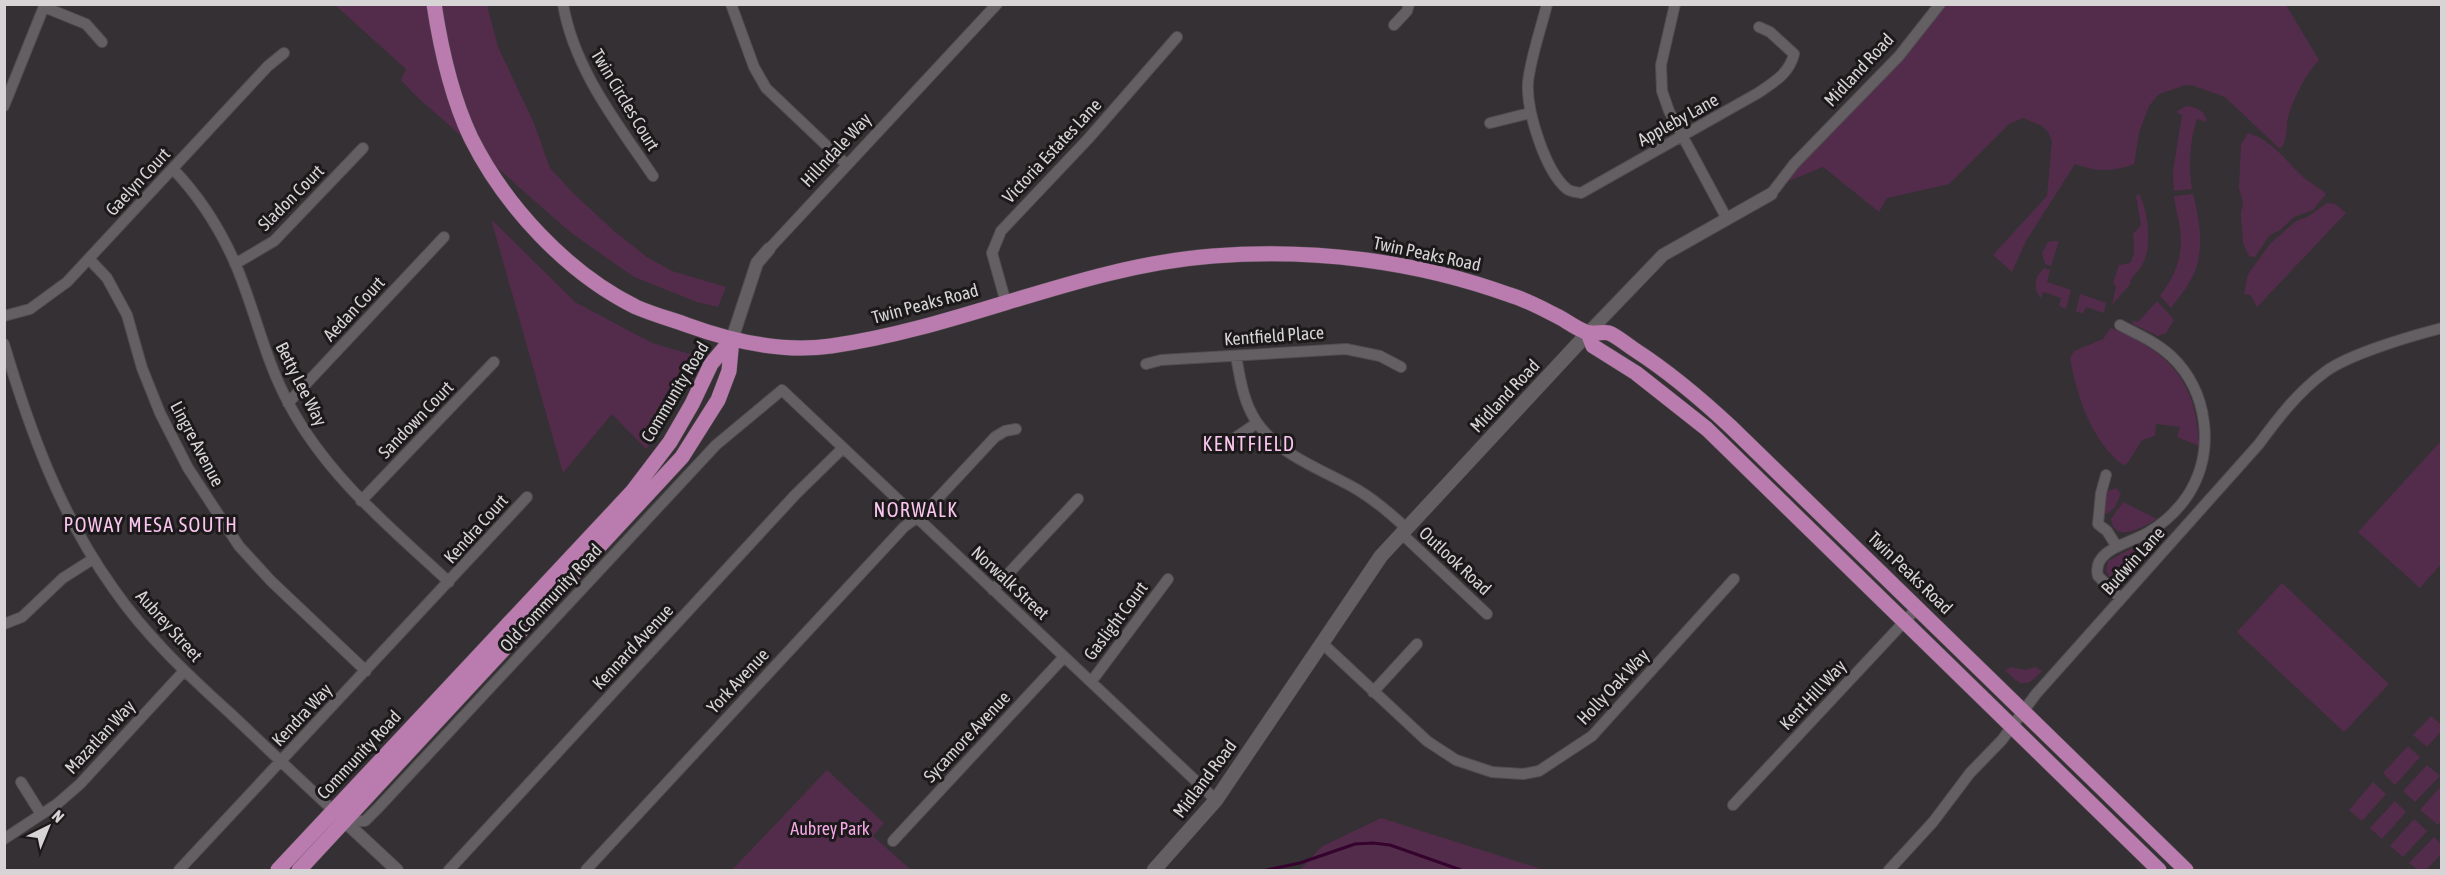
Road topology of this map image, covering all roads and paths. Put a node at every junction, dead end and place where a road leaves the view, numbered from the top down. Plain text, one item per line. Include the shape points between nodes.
1 (434, 4) edge
2 (562, 4) edge
3 (731, 4) edge
4 (997, 4) edge
5 (1409, 4) edge
6 (1547, 4) edge
7 (1676, 4) edge
8 (1940, 4) edge
9 (44, 6) edge
10 (1394, 25) dead end
11 (1759, 27) dead end
12 (1177, 37) dead end
13 (102, 42) dead end
14 (284, 53) dead end
15 (6, 100) edge
16 (1530, 113) junction
17 (1490, 123) dead end
18 (1683, 136) junction
19 (363, 148) dead end
20 (847, 165) junction
21 (172, 169) junction
22 (653, 176) dead end
23 (1771, 194) joint
24 (1727, 219) junction
25 (444, 237) dead end
26 (769, 249) joint
27 (89, 259) junction
28 (235, 264) junction
29 (1006, 303) junction
30 (4, 316) edge
31 (2120, 325) dead end
32 (2442, 328) edge
33 (1588, 333) junction
34 (732, 339) junction
35 (4, 344) edge
36 (1236, 356) junction
37 (494, 362) dead end
38 (1146, 364) dead end
39 (1401, 367) dead end
40 (782, 390) joint
41 (288, 403) junction
42 (1257, 423) junction
43 (1016, 429) dead end
44 (1229, 442) dead end
45 (843, 448) junction
46 (2106, 475) dead end
47 (527, 498) dead end
48 (1078, 499) dead end
49 (361, 501) junction
50 (916, 517) junction
51 (1403, 530) junction
52 (2117, 547) junction
53 (93, 559) junction
54 (1168, 579) dead end
55 (1734, 579) dead end
56 (449, 582) junction
57 (993, 590) junction
58 (2121, 599) junction
59 (1918, 607) junction
60 (1487, 614) dead end
61 (1905, 620) junction
62 (4, 624) edge
63 (1322, 643) junction
64 (1417, 644) dead end
65 (1064, 657) junction
66 (184, 671) junction
67 (366, 671) junction
68 (1091, 682) junction
69 (1373, 692) junction
70 (2023, 710) junction
71 (2012, 727) junction
72 (281, 761) junction
73 (21, 782) dead end
74 (1216, 800) junction
75 (1733, 806) dead end
76 (41, 814) junction
77 (339, 816) junction
78 (4, 839) edge
79 (893, 840) dead end
80 (179, 870) edge
81 (278, 870) edge
82 (299, 870) edge
83 (397, 870) edge
84 (449, 870) edge
85 (586, 870) edge
86 (1154, 870) edge
87 (1889, 870) edge
88 (2159, 870) edge
89 (2186, 870) edge

1 - 34 main road, Twin Peaks Road via 454,94 471,138 506,195 526,218 558,253 636,307
2 - 22 street, Twin Circles Court via 588,75
3 - 20 street via 766,88
4 - 20 street, Hillndale Way
5 - 10 street
6 - 16 street via 1528,82
7 - 18 street via 1661,65 1662,91
8 - 23 street, Midland Road via 1899,57 1794,164
9 - 13 street via 86,24
9 - 15 street
11 - 18 street, Appleby Lane via 1794,54 1791,65 1782,77 1758,93
12 - 29 street, Victoria Estates Lane via 1001,231 992,253
14 - 21 street, Gaelyn Court
16 - 17 street
16 - 18 street, Appleby Lane via 1549,162 1569,191 1581,193
18 - 24 street
19 - 28 street, Sladon Court via 274,241
20 - 26 street, Hillndale Way
21 - 27 street, Gaelyn Court
21 - 28 street, Betty Lee Way via 209,215
23 - 24 street, Midland Road
24 - 33 street, Midland Road via 1664,255
25 - 41 street, Aedan Court
26 - 34 street, Hillndale Way via 757,263
27 - 30 street, Gaelyn Court via 67,282 30,309
27 - 67 street, Lingre Avenue via 107,278 128,315 142,368 188,468 239,546
28 - 41 street, Betty Lee Way via 263,346
29 - 33 main road, Twin Peaks Road via 1133,267 1213,256 1292,254 1344,257 1474,283 1514,296
29 - 34 main road, Twin Peaks Road via 828,347
31 - 52 street via 2164,350 2188,377 2200,405 2205,444 2196,480 2174,513 2147,533
32 - 58 street, Budwin Lane via 2347,360 2324,373 2281,414
33 - 51 main road, Midland Road
33 - 59 main road, Twin Peaks Road via 1609,334 1698,397
33 - 61 main road, Twin Peaks Road via 1593,346 1636,373 1707,429
34 - 77 main road, Community Road via 711,364 670,442 632,492
35 - 53 street, Aubrey Street via 37,447
36 - 38 street, Kentfield Place
36 - 39 street, Kentfield Place via 1346,349 1380,356
36 - 42 street via 1242,388
37 - 49 street, Sandown Court
40 - 45 street, Norwalk Street
40 - 77 street, Old Community Road via 716,445 379,807 365,820
41 - 49 street, Betty Lee Way via 339,478
42 - 44 street
42 - 51 street, Outlook Road via 1293,455 1373,499
43 - 50 street, York Avenue via 995,437
45 - 50 street, Norwalk Street
45 - 84 street, Kennard Avenue via 795,495
46 - 52 street via 2098,524
47 - 56 street, Kendra Court
48 - 57 street
49 - 56 street, Betty Lee Way
50 - 57 street, Norwalk Street
50 - 85 street, York Avenue
51 - 60 street, Outlook Road
51 - 63 main road, Midland Road via 1377,561
52 - 58 street via 2104,555 2097,572 2101,582
53 - 62 street via 63,578 22,617
53 - 66 street, Aubrey Street via 155,642
54 - 68 street, Gaslight Court
55 - 69 street, Holly Oak Way via 1592,736 1539,771 1492,772 1456,760 1427,741
56 - 67 street, Kendra Way
57 - 65 street, Norwalk Street
58 - 70 street, Budwin Lane
59 - 61 street, Kent Hill Way
59 - 70 main road, Twin Peaks Road
61 - 71 main road, Twin Peaks Road
61 - 75 street, Kent Hill Way
63 - 69 street, Holly Oak Way
63 - 74 main road, Midland Road
64 - 69 street
65 - 68 street, Norwalk Street
65 - 79 street, Sycamore Avenue
66 - 72 street, Aubrey Street
66 - 76 street, Mazatlan Way via 80,784
67 - 72 street, Kendra Way
68 - 74 street, Norwalk Street
70 - 71 street, Budwin Lane
70 - 89 main road, Twin Peaks Road
71 - 87 street, Budwin Lane
71 - 88 main road, Twin Peaks Road
72 - 77 street, Aubrey Street
72 - 80 street, Kendra Way
73 - 76 street
74 - 86 main road, Midland Road
76 - 78 street, Mazatlan Way
77 - 81 main road, Community Road
77 - 82 main road, Community Road
77 - 83 street, Aubrey Street

